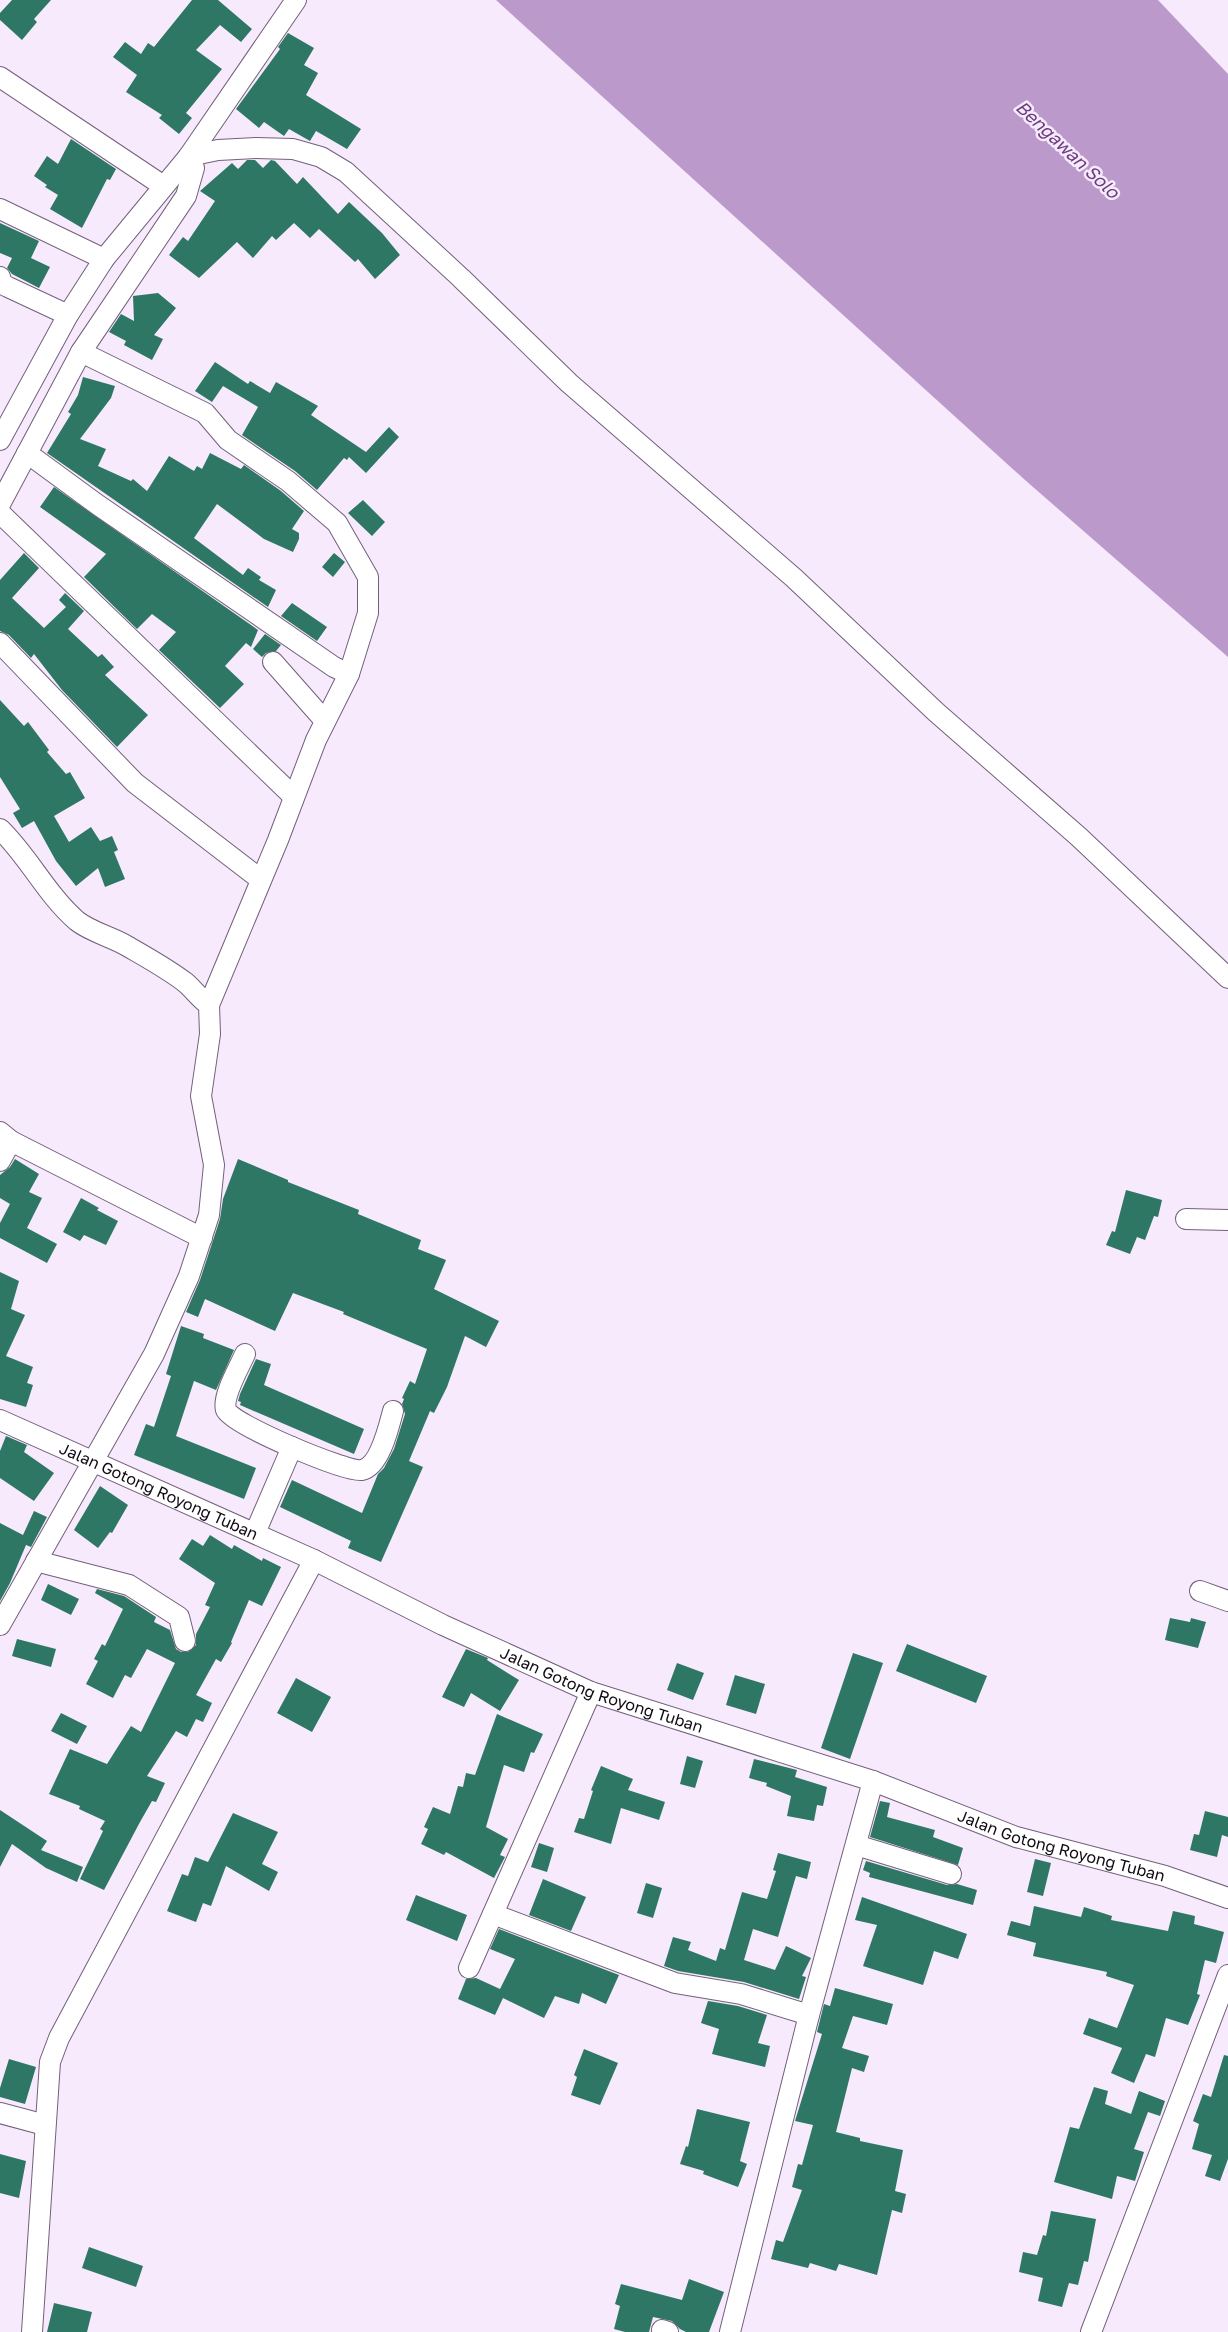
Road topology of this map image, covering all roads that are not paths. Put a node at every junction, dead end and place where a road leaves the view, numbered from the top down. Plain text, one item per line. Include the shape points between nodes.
1 (296, 0) edge
2 (0, 76) edge
3 (189, 156) junction
4 (162, 185) junction
5 (0, 209) edge
6 (104, 259) junction
7 (0, 277) edge
8 (68, 315) junction
9 (81, 352) junction
10 (0, 440) edge
11 (27, 453) junction
12 (0, 504) edge
13 (0, 513) edge
14 (0, 643) edge
15 (273, 662) dead end
16 (350, 674) junction
17 (325, 721) junction
18 (293, 796) junction
19 (0, 829) edge
20 (260, 879) junction
21 (1228, 978) edge
22 (209, 1005) junction
23 (5, 1137) edge
24 (0, 1161) edge
25 (1185, 1219) dead end
26 (1228, 1220) edge
27 (202, 1238) junction
28 (245, 1354) dead end
29 (393, 1411) dead end
30 (0, 1420) edge
31 (292, 1447) junction
32 (94, 1460) junction
33 (255, 1533) junction
34 (314, 1560) junction
35 (36, 1561) junction
36 (1200, 1591) dead end
37 (1228, 1601) edge
38 (0, 1625) edge
39 (185, 1641) dead end
40 (591, 1692) junction
41 (873, 1781) junction
42 (856, 1845) junction
43 (951, 1874) dead end
44 (1228, 1898) edge
45 (493, 1914) junction
46 (469, 1968) dead end
47 (1228, 1975) edge
48 (809, 2015) junction
49 (0, 2113) edge
50 (45, 2125) junction
51 (32, 2332) edge
52 (730, 2332) edge
53 (1091, 2332) edge

1 - 3 street
2 - 4 street
3 - 4 street
3 - 9 street via 194,168 186,196
3 - 21 street via 218,150 293,149 321,157 346,172 569,384 794,578
4 - 6 street
5 - 6 street
6 - 8 street
7 - 8 street via 2,284
8 - 10 street
9 - 11 street
9 - 16 street via 205,413 228,441 288,481 337,523 368,577 368,613
11 - 12 street
11 - 16 street via 334,667
13 - 18 street
14 - 20 street via 135,783
15 - 17 street
16 - 17 street
17 - 18 street
18 - 20 street
19 - 22 street via 19,848 48,891 79,922 186,983
20 - 22 street
22 - 27 street via 210,1034 201,1096 214,1165 209,1215
23 - 24 street
23 - 27 street
25 - 26 street
27 - 32 street via 154,1354
28 - 31 street via 225,1399 228,1415
29 - 31 street via 376,1458 362,1470
30 - 32 street, Jalan Gotong Royong Tuban
31 - 33 street
32 - 33 street, Jalan Gotong Royong Tuban
32 - 35 street
33 - 34 street, Jalan Gotong Royong Tuban
34 - 40 street, Jalan Gotong Royong Tuban via 443,1625
34 - 50 street via 59,2037 50,2062
35 - 38 street
35 - 39 street via 129,1585 179,1617
36 - 37 street
40 - 41 street, Jalan Gotong Royong Tuban
40 - 45 street
41 - 42 street
41 - 44 street, Jalan Gotong Royong Tuban via 1016,1837 1165,1876
42 - 43 street
42 - 48 street
45 - 46 street
45 - 48 street via 675,1983 741,1994
47 - 53 street
48 - 52 street
49 - 50 street
50 - 51 street

